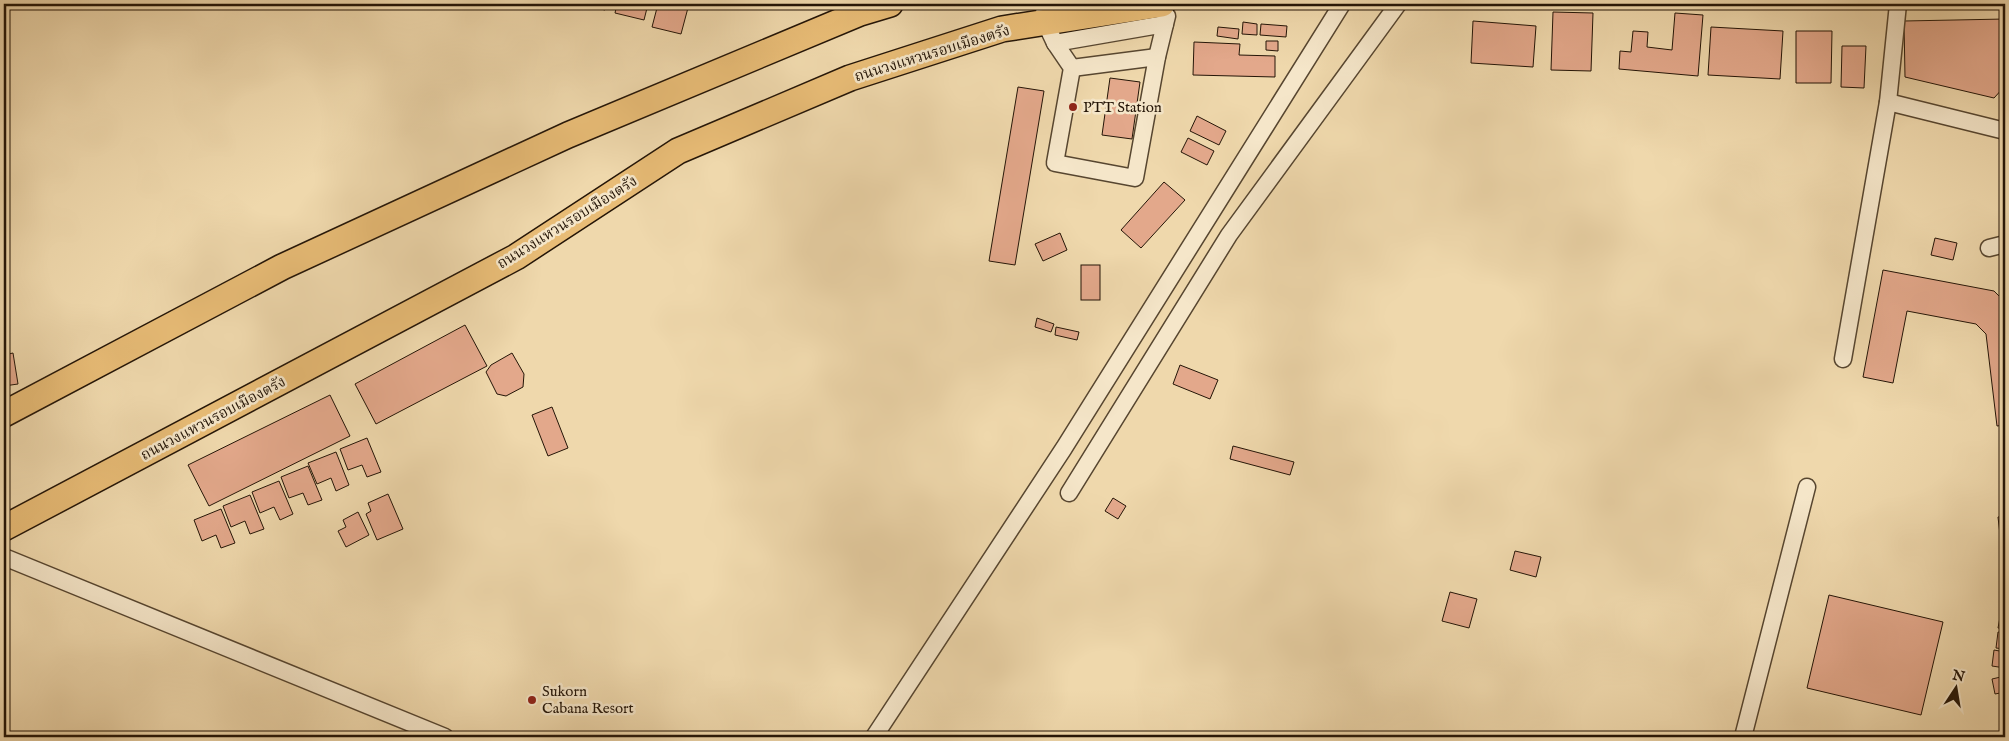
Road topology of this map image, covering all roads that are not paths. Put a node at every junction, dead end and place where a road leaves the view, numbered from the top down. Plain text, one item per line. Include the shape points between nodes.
1 (890, 4) edge
2 (1170, 4) edge
3 (1342, 4) edge
4 (1398, 4) edge
5 (1898, 4) edge
6 (1164, 14) edge
7 (1048, 23) edge
8 (1157, 57) junction
9 (1072, 68) junction
10 (1888, 102) junction
11 (2005, 131) edge
12 (2005, 244) edge
13 (1989, 248) dead end
14 (1843, 359) dead end
15 (4, 414) edge
16 (1807, 487) dead end
17 (1069, 493) dead end
18 (4, 528) edge
19 (4, 557) edge
20 (445, 737) edge
21 (874, 737) edge
22 (1743, 737) edge

1 - 15 highway via 860,13 568,135 300,259
2 - 6 street
3 - 21 street via 1064,448
4 - 17 street via 1229,235
5 - 10 street
6 - 7 highway, ถนนวงแหวนรอบเมืองตรัง
6 - 8 street
7 - 9 street
7 - 18 highway, ถนนวงแหวนรอบเมืองตรัง via 1002,30 850,78 678,151 516,258
8 - 9 street
8 - 9 street via 1135,178 1055,164
10 - 11 street
10 - 14 street
12 - 13 street
16 - 22 street
19 - 20 street

